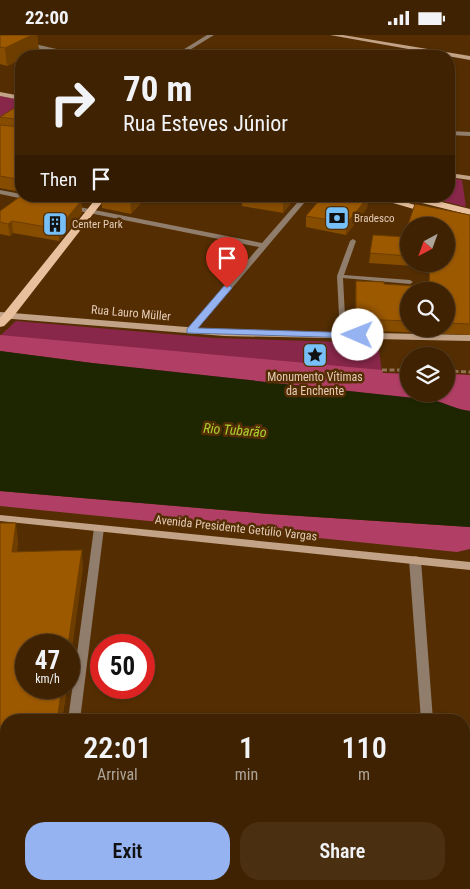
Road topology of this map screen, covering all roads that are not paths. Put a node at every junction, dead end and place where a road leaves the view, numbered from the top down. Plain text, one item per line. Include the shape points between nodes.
1 (211, 35) edge
2 (333, 35) edge
3 (0, 38) edge
4 (52, 50) edge
5 (186, 50) edge
6 (422, 50) edge
7 (455, 55) edge
8 (470, 58) edge
9 (0, 94) edge
10 (15, 96) edge
11 (455, 133) edge
12 (470, 134) edge
13 (455, 176) edge
14 (468, 179) edge
15 (0, 192) edge
16 (15, 195) edge
17 (98, 202) edge
18 (302, 202) edge
19 (398, 202) edge
20 (431, 202) edge
21 (64, 205) edge
22 (91, 211) junction
23 (470, 212) edge
24 (470, 219) edge
25 (353, 241) dead end
26 (264, 246) junction
27 (340, 276) junction
28 (410, 281) dead end
29 (5, 315) edge
30 (0, 324) edge
31 (191, 331) junction
32 (343, 335) junction
33 (470, 339) edge
34 (0, 518) edge
35 (99, 528) junction
36 (415, 560) junction
37 (470, 566) edge
38 (75, 714) edge
39 (427, 714) edge

1 - 5 street
2 - 6 main road
3 - 4 street
7 - 8 main road
9 - 10 main road
11 - 12 street
13 - 14 main road
15 - 16 street
17 - 22 main road
18 - 26 street
19 - 24 main road
20 - 23 main road
21 - 22 street
22 - 26 street
22 - 29 main road
25 - 27 lane
26 - 31 street
27 - 28 lane
27 - 32 lane
29 - 30 main road
29 - 31 main road, Rua Lauro Müller
31 - 32 main road, Rua Lauro Müller
32 - 33 main road, Rua Lauro Müller
34 - 35 main road, Avenida Presidente Getúlio Vargas
35 - 36 main road, Avenida Presidente Getúlio Vargas
35 - 38 street
36 - 37 main road, Avenida Presidente Getúlio Vargas
36 - 39 street

